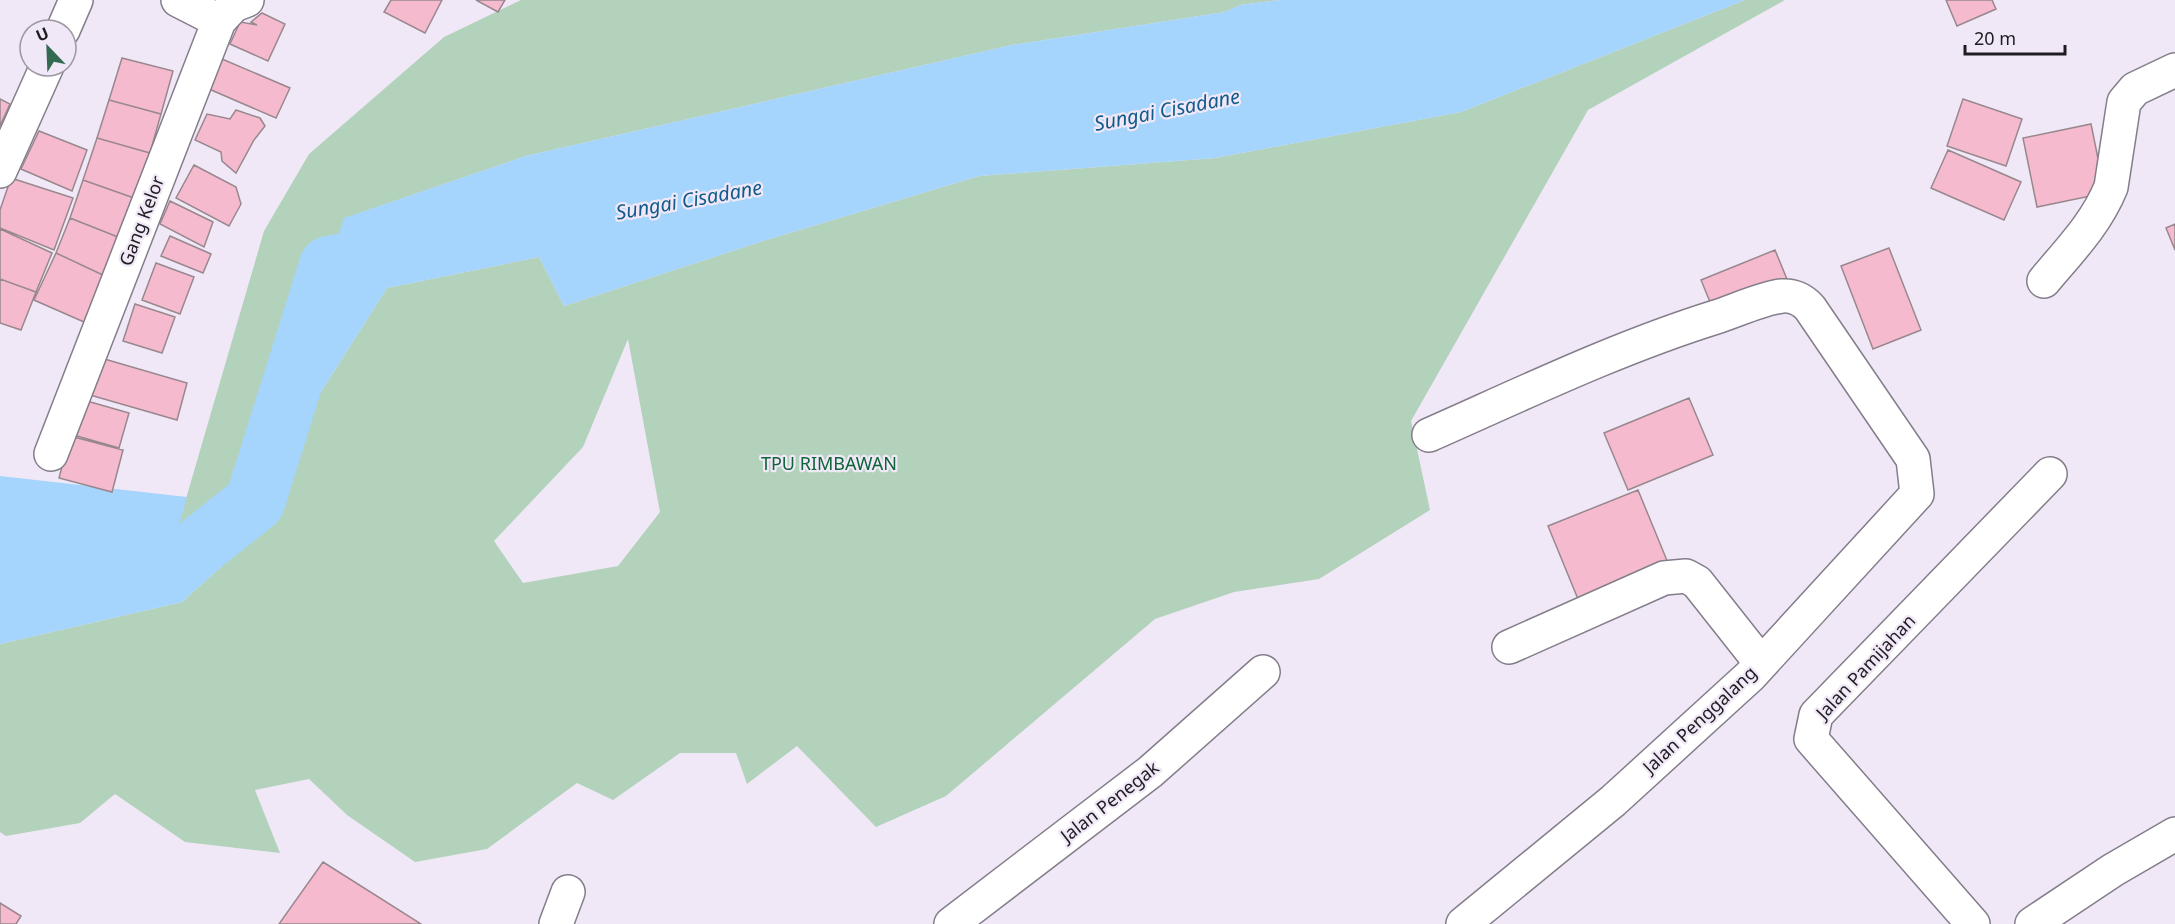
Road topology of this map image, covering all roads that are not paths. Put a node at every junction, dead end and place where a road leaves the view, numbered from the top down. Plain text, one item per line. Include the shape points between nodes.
1 (76, 0) edge
2 (178, 0) edge
3 (247, 0) edge
4 (68, 18) edge
5 (219, 21) junction
6 (2175, 70) edge
7 (42, 78) edge
8 (0, 171) edge
9 (2044, 281) dead end
10 (1430, 435) dead end
11 (51, 454) dead end
12 (2050, 474) dead end
13 (1509, 647) dead end
14 (1761, 663) junction
15 (1263, 672) dead end
16 (2175, 834) edge
17 (568, 892) dead end
18 (556, 924) edge
19 (951, 924) edge
20 (1463, 924) edge
21 (1972, 924) edge
22 (2032, 924) edge

1 - 4 street
2 - 5 street
3 - 5 street, Gang Kelor via 234,5
5 - 11 street, Gang Kelor
6 - 9 street via 2135,89 2124,102 2106,198 2083,236
7 - 8 street
10 - 14 street, Jalan Penggalang via 1620,351 1781,296 1805,302 1913,459 1917,494
12 - 21 street, Jalan Pamijahan via 1816,716 1811,740
13 - 14 street via 1664,578 1686,576 1697,582
14 - 20 street, Jalan Penggalang via 1613,801
15 - 19 street, Jalan Penegak via 1150,772
16 - 22 street
17 - 18 street

